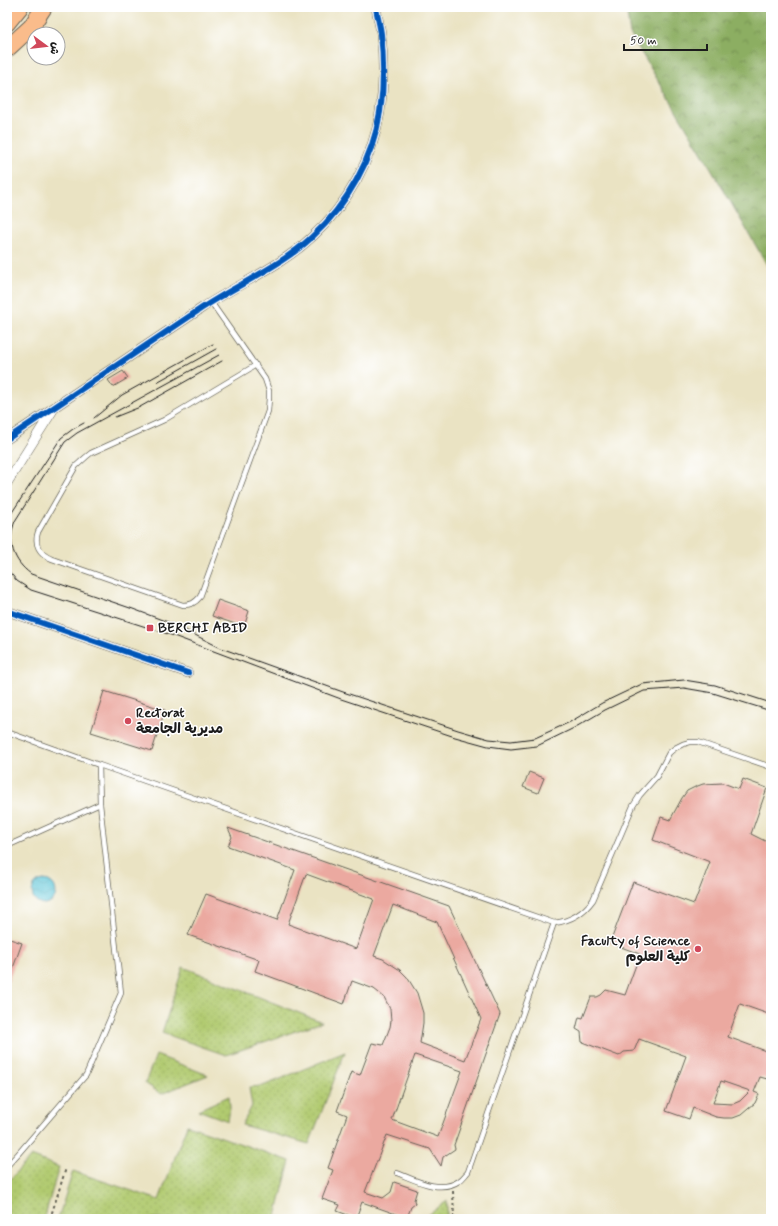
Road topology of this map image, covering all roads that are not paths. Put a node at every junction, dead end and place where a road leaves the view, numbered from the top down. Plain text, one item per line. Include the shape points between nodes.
1 (20, 7) edge
2 (44, 7) edge
3 (376, 7) edge
4 (7, 23) edge
5 (7, 49) edge
6 (211, 302) junction
7 (256, 366) junction
8 (56, 406) junction
9 (7, 439) edge
10 (7, 483) edge
11 (7, 611) edge
12 (188, 673) dead end
13 (7, 732) edge
14 (99, 765) junction
15 (771, 767) edge
16 (100, 804) junction
17 (7, 846) edge
18 (554, 923) junction
19 (7, 1166) edge
20 (397, 1172) dead end

1 - 4 highway
2 - 5 highway via 31,27
3 - 6 street via 381,33 383,72 380,112 371,147 356,181 336,211 311,238 282,260
6 - 7 lane
6 - 8 street
7 - 7 lane via 269,391 268,411 197,600 189,605 183,605 43,554 38,546 38,532 81,461 91,453 164,420
8 - 9 street
8 - 10 street
11 - 12 street
13 - 14 lane
14 - 16 lane
14 - 18 lane
15 - 18 lane via 698,742 690,742 675,748 669,753 657,776 632,806 593,900 576,917
16 - 17 lane
16 - 19 lane via 121,993 86,1075
18 - 20 lane via 468,1172 460,1181 449,1186 423,1183

